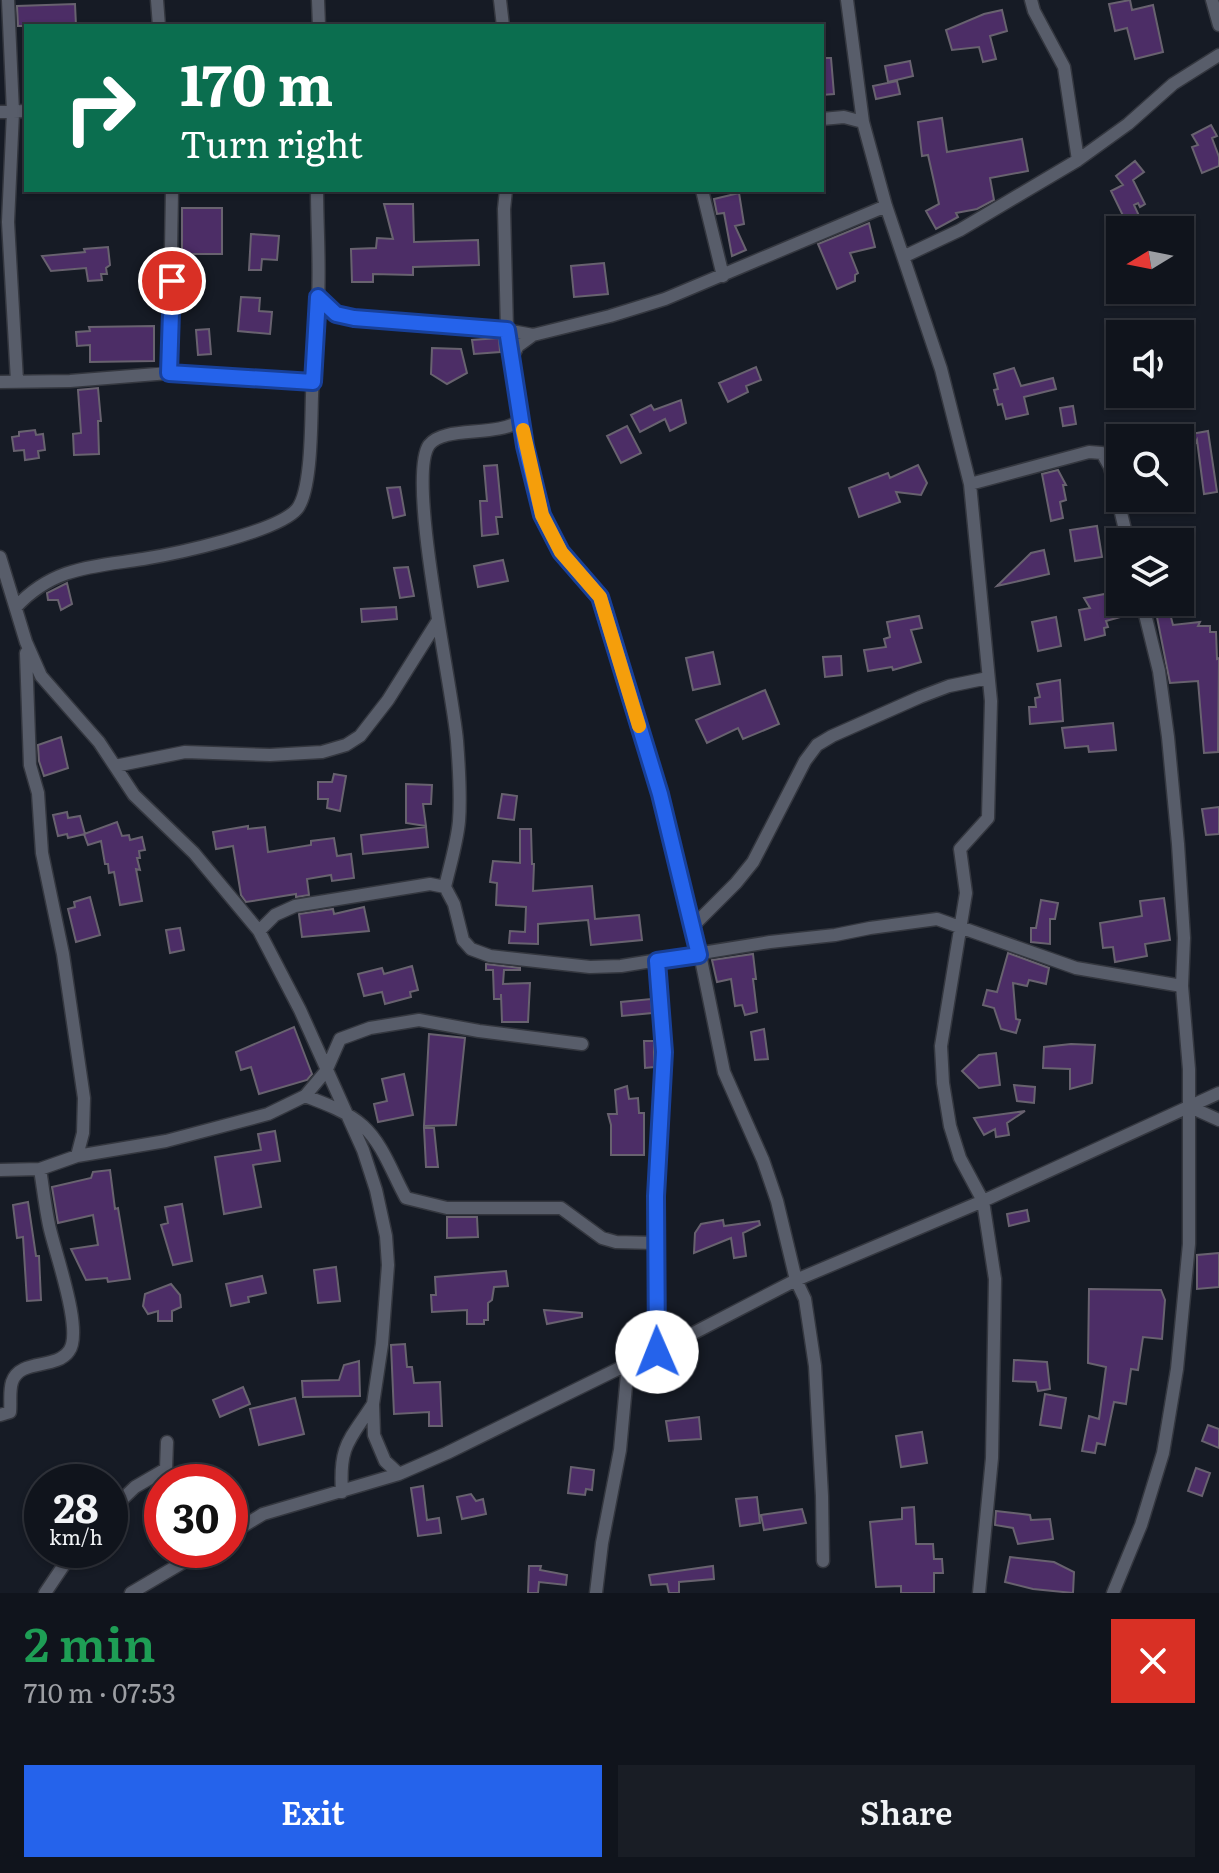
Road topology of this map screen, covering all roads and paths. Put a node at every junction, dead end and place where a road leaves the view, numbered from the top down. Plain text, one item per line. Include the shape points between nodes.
1 (8, 0) edge
2 (157, 0) edge
3 (318, 0) edge
4 (500, 0) edge
5 (847, 0) edge
6 (1031, 0) edge
7 (1212, 0) edge
8 (159, 24) edge
9 (319, 24) edge
10 (503, 24) edge
11 (1219, 25) edge
12 (1219, 55) edge
13 (13, 112) edge
14 (824, 119) edge
15 (863, 122) junction
16 (1078, 160) junction
17 (172, 192) edge
18 (317, 192) edge
19 (506, 192) edge
20 (702, 192) edge
21 (886, 206) junction
22 (905, 256) junction
23 (723, 276) junction
24 (318, 297) junction
25 (507, 330) junction
26 (533, 335) junction
27 (511, 359) junction
28 (169, 373) junction
29 (17, 381) junction
30 (0, 382) edge
31 (313, 382) junction
32 (521, 420) junction
33 (970, 484) junction
34 (1125, 528) edge
35 (0, 557) edge
36 (16, 607) junction
37 (1145, 616) edge
38 (437, 622) junction
39 (26, 642) junction
40 (988, 678) junction
41 (115, 766) junction
42 (445, 887) junction
43 (694, 925) junction
44 (959, 928) junction
45 (259, 931) junction
46 (699, 955) junction
47 (657, 961) junction
48 (1182, 986) junction
49 (582, 1044) dead end
50 (326, 1071) junction
51 (1219, 1093) edge
52 (305, 1096) junction
53 (1188, 1106) junction
54 (346, 1116) junction
55 (1219, 1120) edge
56 (77, 1156) junction
57 (40, 1169) junction
58 (0, 1170) edge
59 (983, 1201) junction
60 (655, 1243) junction
61 (796, 1280) junction
62 (657, 1352) junction
63 (628, 1364) junction
64 (373, 1404) junction
65 (0, 1415) edge
66 (167, 1442) dead end
67 (399, 1474) junction
68 (342, 1492) junction
69 (128, 1494) edge
70 (248, 1523) edge
71 (823, 1561) dead end
72 (62, 1568) edge
73 (173, 1568) edge
74 (45, 1593) edge
75 (131, 1593) edge
76 (596, 1593) edge
77 (979, 1593) edge
78 (1113, 1593) edge

1 - 13 street
2 - 8 street
3 - 9 street
4 - 10 street
5 - 15 street
6 - 16 street via 1064,67
7 - 11 street
12 - 16 street via 1173,84
13 - 29 street via 8,222
14 - 15 street
15 - 21 street
16 - 22 street
17 - 28 street
18 - 24 street
19 - 25 street
20 - 23 street
21 - 22 street
21 - 23 street
22 - 33 street
23 - 26 street via 665,299
24 - 25 street via 336,314 354,318
24 - 31 street
25 - 26 street
25 - 27 street
26 - 27 street
27 - 32 street
28 - 29 street
28 - 31 street
29 - 30 street
31 - 36 street via 303,499 286,518 177,554 61,574 36,587
32 - 38 street via 507,429 439,438 425,455 425,523
32 - 43 street via 542,515 561,552 600,597 605,611
33 - 34 street via 1102,453
33 - 40 street
35 - 36 street
36 - 39 street
37 - 48 street via 1168,737 1183,922
38 - 41 street via 388,700 360,736 346,745 270,755 185,752
38 - 42 street via 457,741 459,821
39 - 41 street via 41,676
39 - 56 street via 30,765 84,1098
40 - 43 street via 920,697 817,745 753,862
40 - 44 street via 988,818 960,849 966,893
41 - 45 street via 134,795 194,853
42 - 45 street via 430,884 295,906 275,915
42 - 47 street via 463,940 490,956 590,967
43 - 46 street
44 - 46 street via 937,919 913,921
44 - 48 street via 1076,968
44 - 59 street via 941,1046 943,1083 960,1158
45 - 50 street
46 - 47 street
46 - 61 street via 724,1072 763,1160
47 - 60 street via 664,1088
48 - 53 street
49 - 50 street via 419,1020 340,1039
50 - 52 street
50 - 54 street
51 - 53 street
52 - 54 street
52 - 56 street via 231,1125
53 - 55 street
53 - 59 street
53 - 78 street via 1189,1244 1171,1414 1141,1525
54 - 60 street via 372,1138 406,1198 447,1208 561,1208 602,1238
54 - 64 street via 363,1150 386,1236 385,1308
56 - 57 street
57 - 58 street
57 - 65 street via 71,1310 72,1345 63,1357 19,1370 10,1392 10,1412
59 - 61 street
59 - 77 street via 995,1279 995,1330 992,1458
60 - 62 street
61 - 62 street
61 - 71 street via 805,1299 815,1366
62 - 63 street
63 - 67 street
63 - 76 street
64 - 67 street via 378,1448
64 - 68 street via 341,1456
66 - 69 street via 166,1469
67 - 68 street
68 - 70 street
72 - 74 street
73 - 75 street

